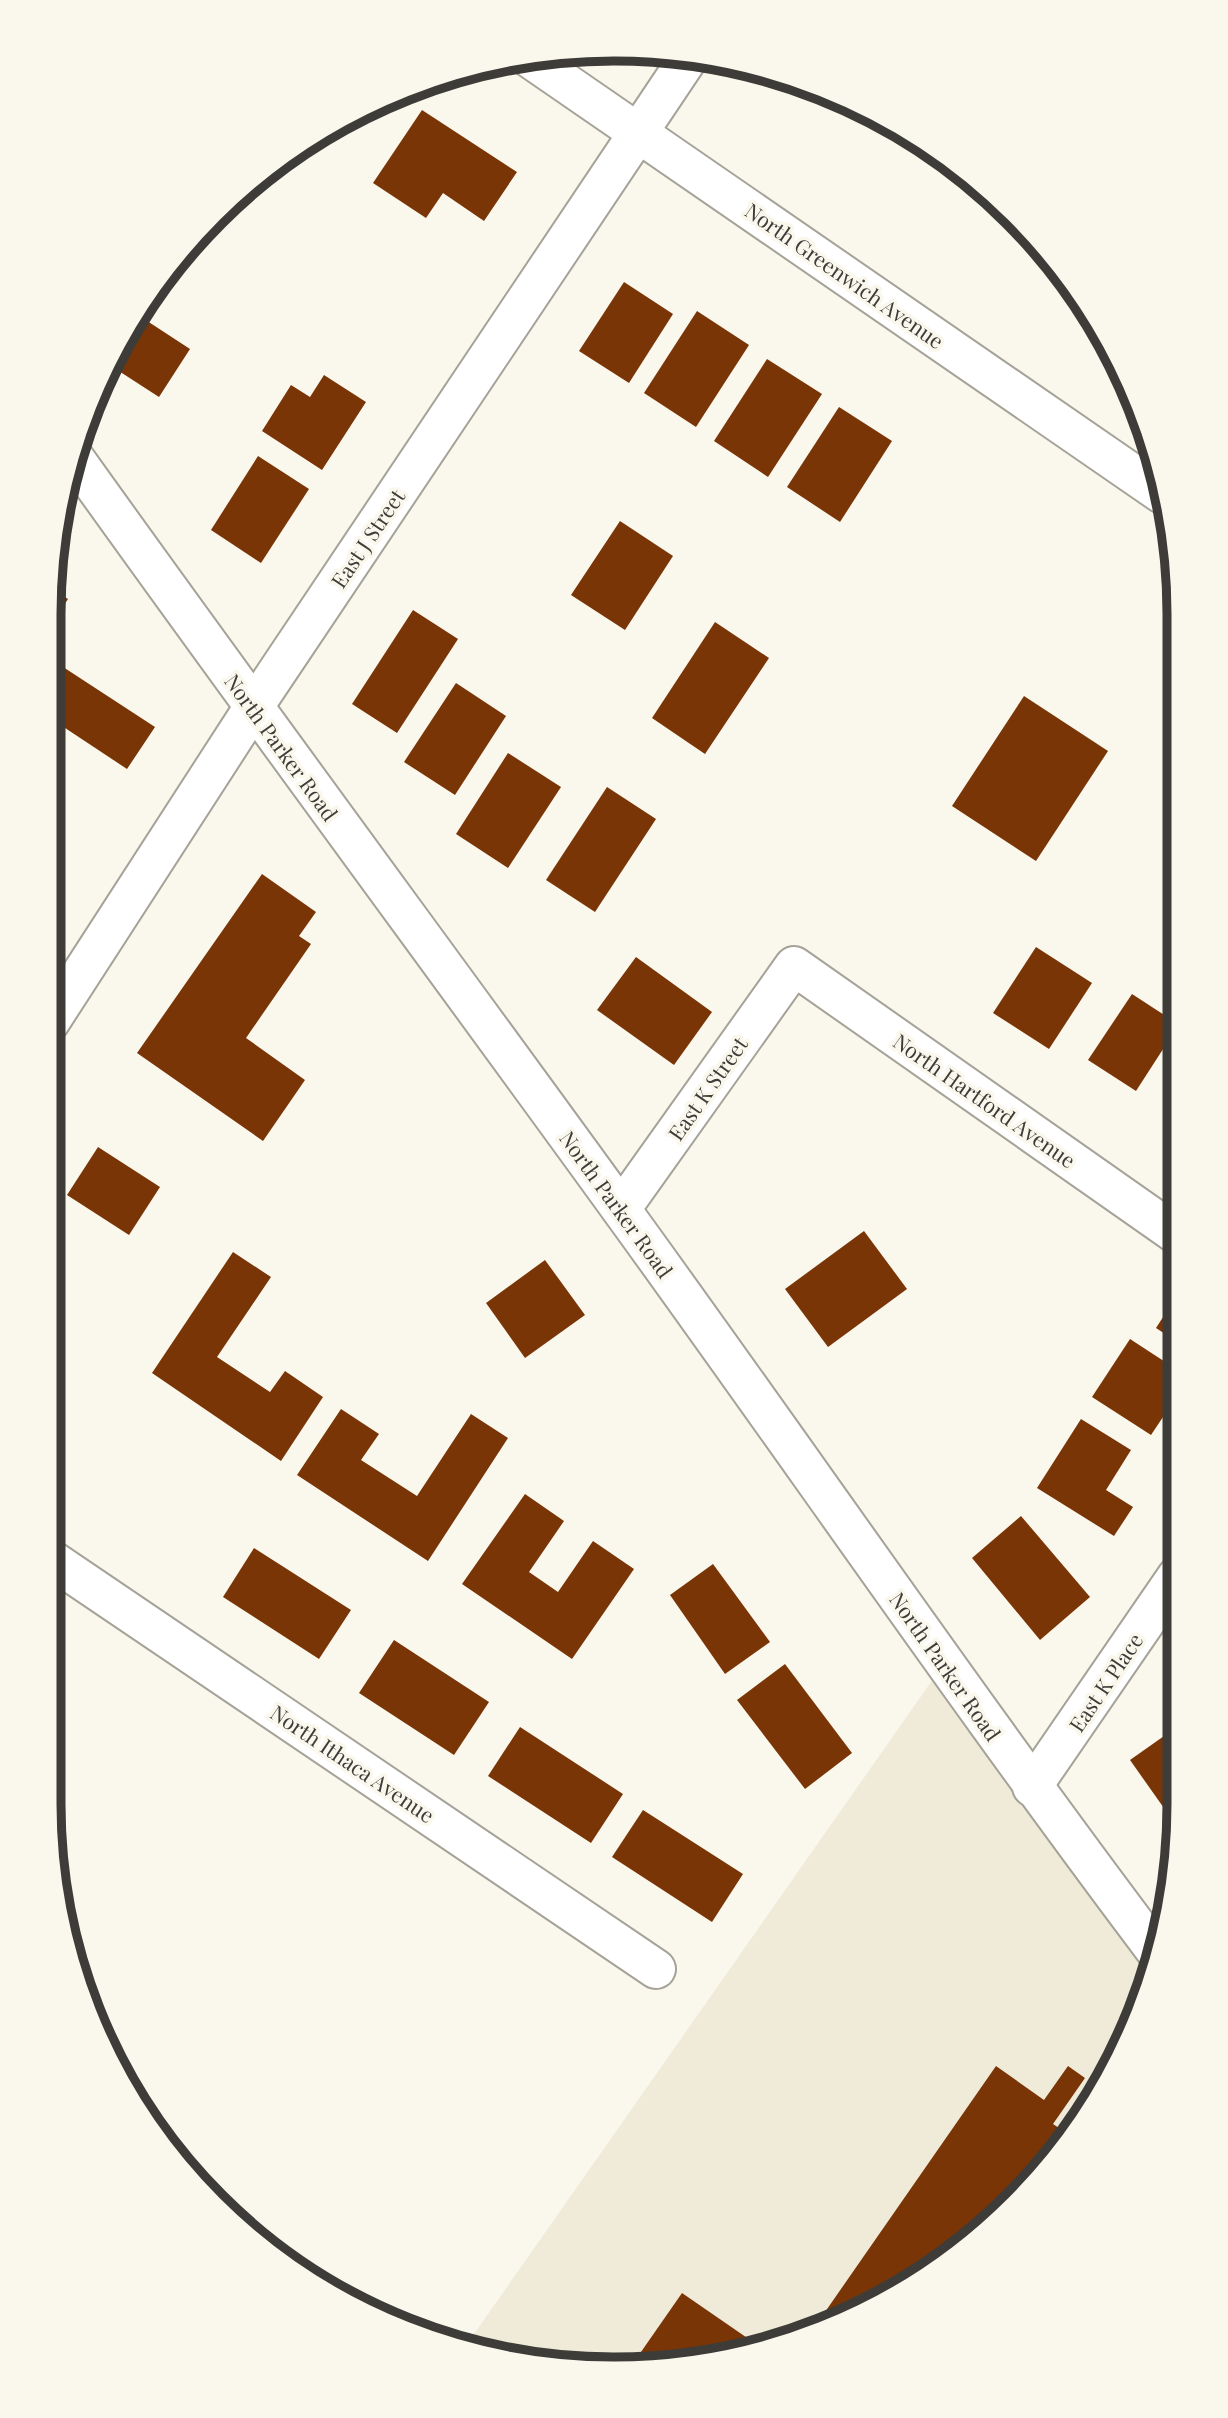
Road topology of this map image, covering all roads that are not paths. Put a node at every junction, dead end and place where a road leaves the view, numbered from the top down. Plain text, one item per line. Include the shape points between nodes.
1 (541, 66) edge
2 (683, 66) edge
3 (639, 132) junction
4 (81, 467) edge
5 (1152, 487) edge
6 (253, 708) junction
7 (794, 966) joint
8 (61, 1005) edge
9 (621, 1209) junction
10 (1167, 1228) edge
11 (61, 1566) edge
12 (1167, 1591) edge
13 (1032, 1787) junction
14 (1149, 1942) edge
15 (656, 1969) dead end

1 - 3 street, North Greenwich Avenue
2 - 3 street, East J Street
3 - 5 street, North Greenwich Avenue
3 - 6 street, East J Street
4 - 6 street, North Parker Road
6 - 8 street, East J Street
6 - 9 street, North Parker Road
7 - 9 street, East K Street
7 - 10 street, North Hartford Avenue
9 - 13 street, North Parker Road
11 - 15 street, North Ithaca Avenue
12 - 13 street, East K Place
13 - 14 street, North Parker Road

